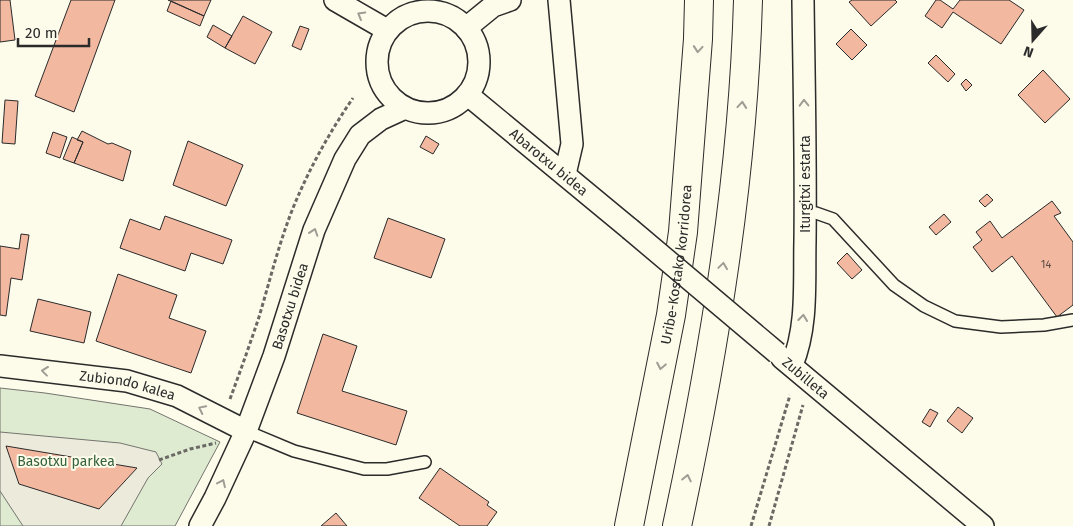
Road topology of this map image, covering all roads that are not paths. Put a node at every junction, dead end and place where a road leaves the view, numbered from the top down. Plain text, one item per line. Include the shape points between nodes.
1 (335, 0) edge
2 (510, 0) edge
3 (559, 0) edge
4 (699, 0) edge
5 (748, 0) edge
6 (803, 0) edge
7 (423, 5) edge
8 (466, 28) junction
9 (387, 30) junction
10 (468, 94) junction
11 (404, 108) junction
12 (565, 174) junction
13 (806, 212) junction
14 (630, 229) joint
15 (1073, 320) edge
16 (784, 359) junction
17 (0, 366) edge
18 (232, 424) junction
19 (425, 462) dead end
20 (200, 526) edge
21 (629, 526) edge
22 (677, 526) edge
23 (983, 526) edge

9 -> 1 street
2 - 8 street via 494,6
3 - 12 street via 572,144
4 -> 21 highway, Uribe-Kostako korridorea via 683,232 671,314
22 -> 5 highway via 714,332 736,180
13 -> 6 street, Iturgitxi estarta
7 - 8 street via 446,13
7 - 9 street
8 - 10 street via 478,48 480,64 476,81
9 - 11 street via 379,43 377,73 392,99
10 - 11 street via 455,106 439,112 421,113
10 - 12 street, Abarotxu bidea
18 -> 11 street, Basotxu bidea via 274,356 314,230 345,159 360,135 381,119
12 - 14 street, Abarotxu bidea
13 - 15 lane via 833,219 894,285 924,306 955,321 1001,327
16 -> 13 street, Iturgitxi estarta via 798,349 804,318
14 - 16 street, Zubilleta, bridge
16 - 23 street, Zubilleta
18 -> 17 street, Zubiondo kalea via 177,396 127,382
18 - 19 lane via 294,451 364,469 387,469
20 -> 18 street, Basotxu bidea via 215,498

